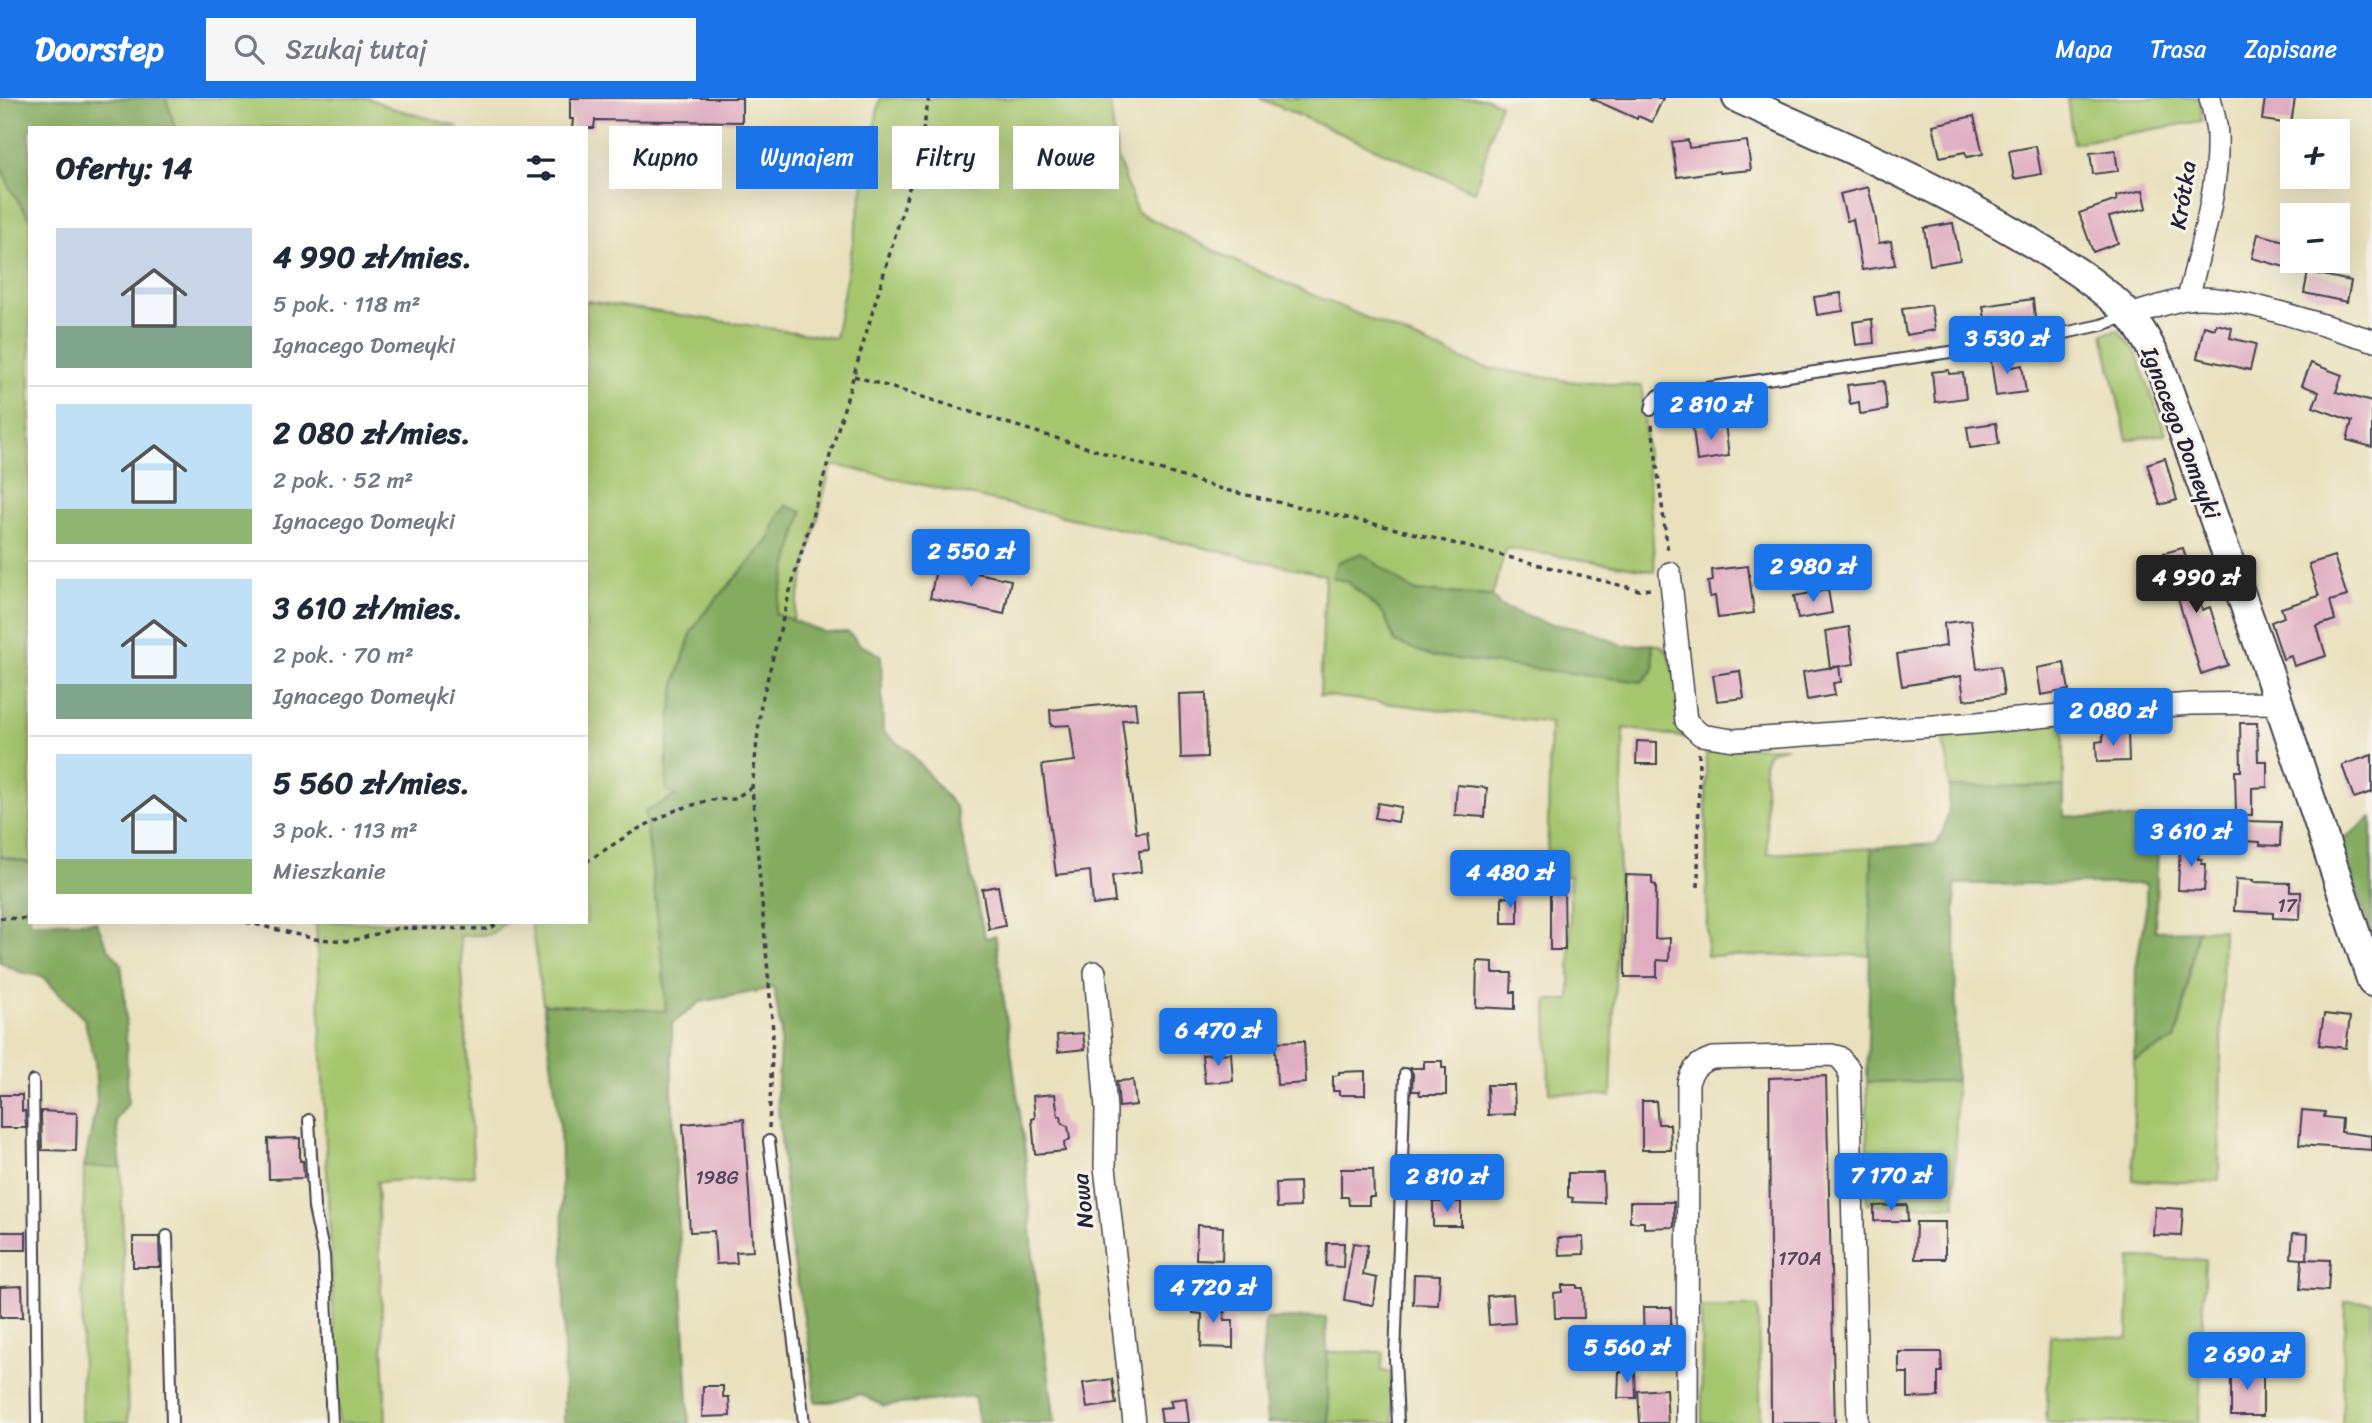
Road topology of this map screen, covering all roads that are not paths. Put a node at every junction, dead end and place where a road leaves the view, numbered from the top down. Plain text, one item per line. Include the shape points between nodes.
1 (1737, 98) edge
2 (2210, 98) edge
3 (2188, 299) junction
4 (2130, 315) junction
5 (2372, 340) edge
6 (1651, 410) road end
7 (1671, 580) road end
8 (2278, 703) junction
9 (1095, 972) dead end
10 (2372, 982) edge
11 (1405, 1074) dead end
12 (33, 1081) dead end
13 (309, 1120) dead end
14 (769, 1141) road end
15 (167, 1236) dead end
16 (37, 1423) edge
17 (172, 1423) edge
18 (331, 1423) edge
19 (804, 1423) edge
20 (1135, 1423) edge
21 (1398, 1423) edge
22 (1687, 1423) edge
23 (1858, 1423) edge

1 - 4 street, Ignacego Domeyki via 1982,212 2083,276
2 - 3 street, Krótka via 2217,135 2215,180
3 - 4 street
3 - 5 street via 2256,307
4 - 6 lane via 2038,339 1660,394
4 - 8 street, Ignacego Domeyki via 2160,366
7 - 8 street via 1686,721 1700,735 1733,740 2191,704
8 - 10 street, Ignacego Domeyki
9 - 20 street, Nowa via 1106,1109 1105,1167
11 - 21 lane via 1395,1357
12 - 16 lane
13 - 18 lane via 314,1208 324,1255
14 - 19 lane
15 - 17 lane
22 - 23 street via 1691,1074 1696,1066 1713,1058 1831,1055 1846,1062 1849,1069

